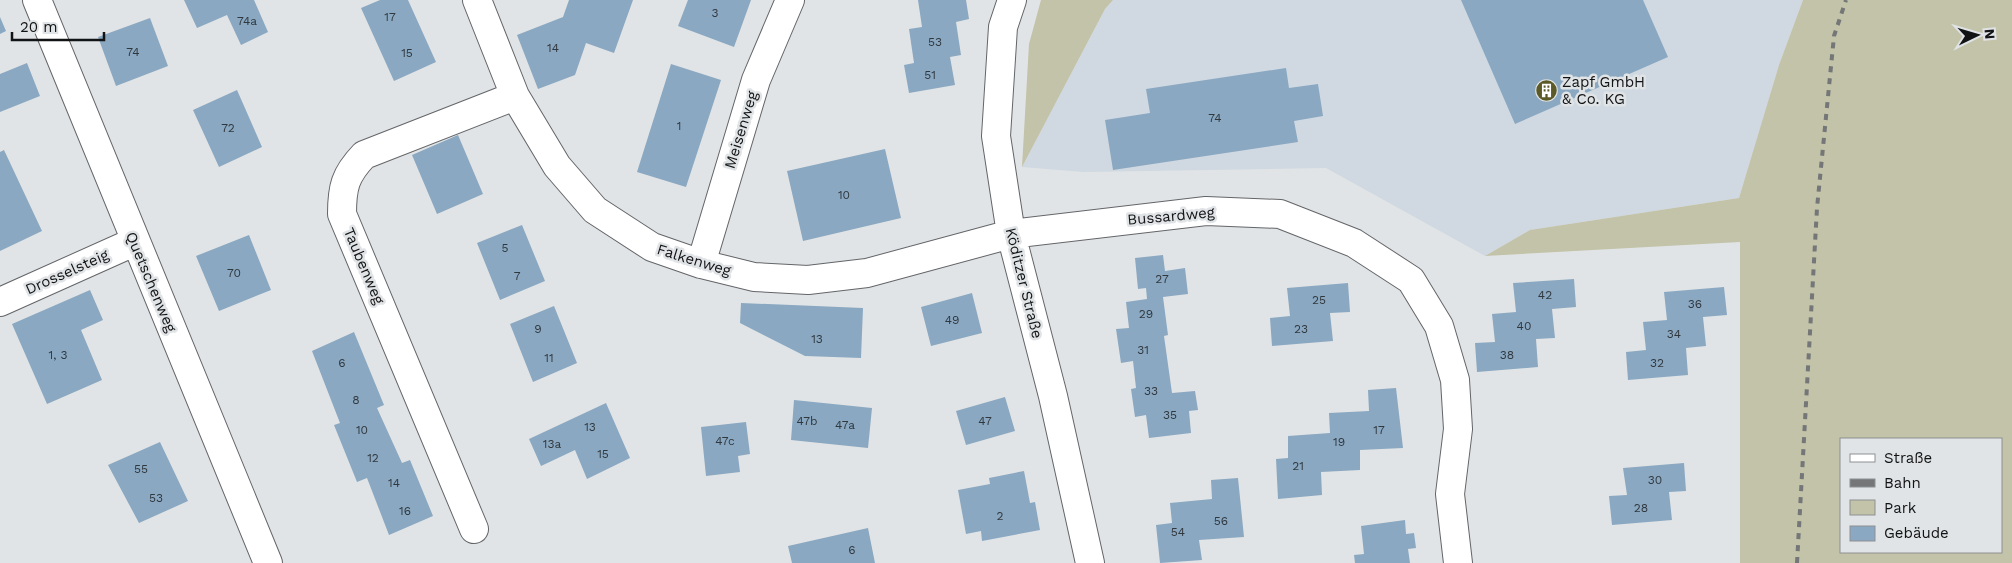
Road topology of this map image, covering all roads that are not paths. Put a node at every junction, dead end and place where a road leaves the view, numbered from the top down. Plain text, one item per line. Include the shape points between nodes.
1 (37, 0) edge
2 (477, 0) edge
3 (790, 0) edge
4 (1012, 0) edge
5 (516, 96) junction
6 (1011, 234) junction
7 (134, 242) junction
8 (701, 264) junction
9 (0, 302) edge
10 (474, 529) dead end
11 (268, 563) edge
12 (1088, 563) edge
13 (1458, 563) edge

1 - 7 street, Quetschenweg
2 - 5 street, Falkenweg
3 - 8 street, Meisenweg via 756,80
4 - 6 street, Köditzer Straße via 1004,27 996,136
5 - 8 street, Falkenweg via 557,166 595,210 652,247
5 - 10 street, Taubenweg via 364,155 350,169 342,190 342,214
6 - 8 street, Falkenweg via 867,273 808,280 754,278
6 - 12 street, Köditzer Straße via 1053,396
6 - 13 street, Bussardweg via 1206,211 1280,214 1354,243 1411,280 1439,326 1455,380 1458,429 1450,494
7 - 9 street, Drosselsteig
7 - 11 street, Quetschenweg

